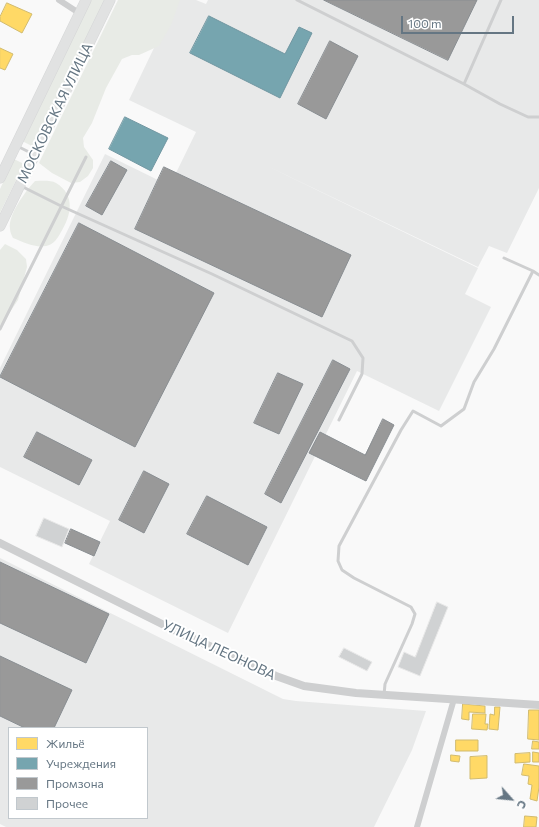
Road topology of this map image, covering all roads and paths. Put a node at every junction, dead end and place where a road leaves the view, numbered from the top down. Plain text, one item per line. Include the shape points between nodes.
1 (59, 0) edge
2 (86, 0) edge
3 (110, 0) edge
4 (297, 0) edge
5 (501, 0) edge
6 (79, 13) junction
7 (464, 84) junction
8 (539, 117) edge
9 (15, 146) junction
10 (35, 155) junction
11 (86, 157) dead end
12 (0, 178) edge
13 (20, 186) junction
14 (61, 206) junction
15 (0, 226) edge
16 (504, 258) dead end
17 (533, 271) junction
18 (539, 274) edge
19 (0, 329) edge
20 (339, 420) dead end
21 (0, 543) edge
22 (384, 695) junction
23 (455, 699) junction
24 (539, 705) edge
25 (417, 827) edge

1 - 6 street
2 - 6 main road, МОСКОВСКАЯ УЛИЦА
3 - 10 main road, МОСКОВСКАЯ УЛИЦА
4 - 7 lane
5 - 7 lane
6 - 9 main road, МОСКОВСКАЯ УЛИЦА
7 - 8 lane via 528,117
9 - 10 lane
9 - 12 main road, МОСКОВСКАЯ УЛИЦА
10 - 13 main road, МОСКОВСКАЯ УЛИЦА
11 - 14 lane
13 - 14 lane
13 - 15 main road, МОСКОВСКАЯ УЛИЦА
14 - 19 lane
14 - 20 lane via 352,341 363,358 362,374
16 - 17 lane
17 - 18 lane
17 - 22 lane via 474,382 464,409 441,426 413,411 339,546 338,561 342,570 411,607 415,614 385,684
21 - 22 street, УЛИЦА ЛЕОНОВА via 176,631 276,676 324,690
22 - 23 street, УЛИЦА ЛЕОНОВА
23 - 24 street, УЛИЦА ЛЕОНОВА
23 - 25 street

